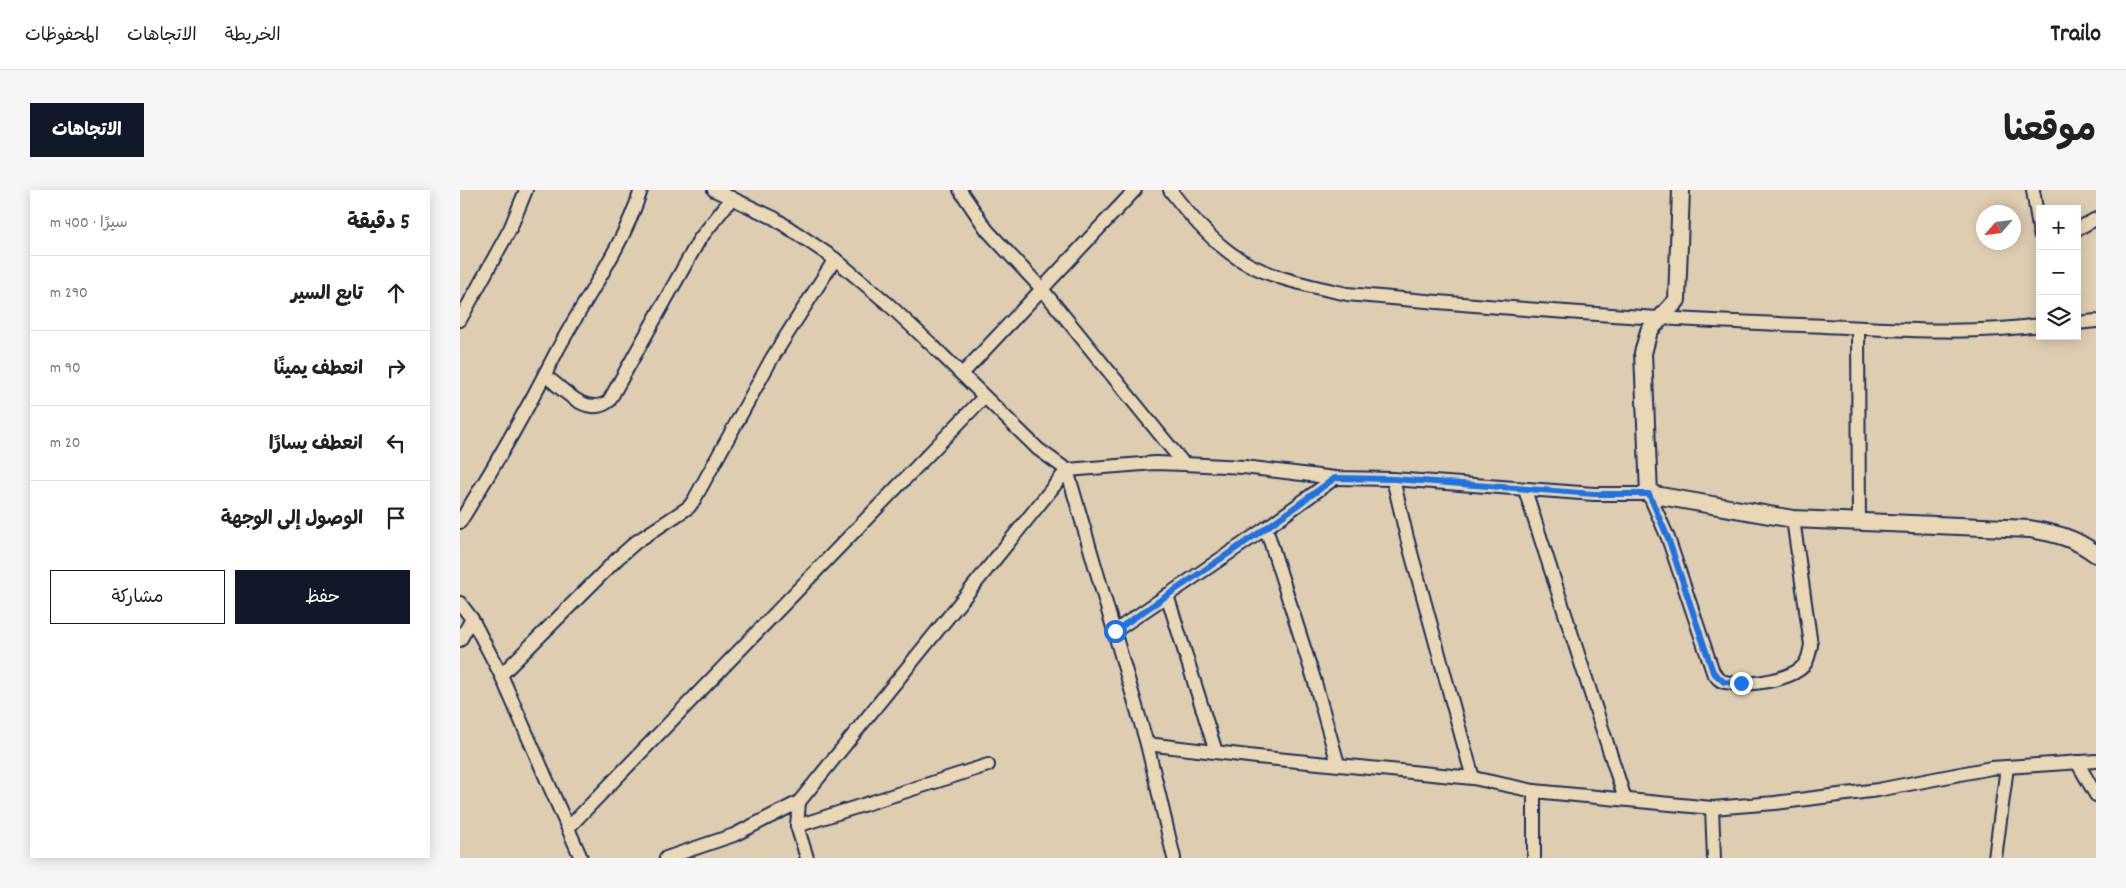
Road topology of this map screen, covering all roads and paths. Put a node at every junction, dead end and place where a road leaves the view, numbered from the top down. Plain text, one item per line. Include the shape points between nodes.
1 (526, 190) edge
2 (641, 190) edge
3 (714, 190) edge
4 (960, 190) edge
5 (1135, 190) edge
6 (1170, 190) edge
7 (1681, 190) edge
8 (2033, 190) edge
9 (732, 198) junction
10 (2036, 209) edge
11 (2096, 219) edge
12 (2081, 228) edge
13 (835, 260) junction
14 (1042, 289) junction
15 (1658, 319) junction
16 (460, 320) edge
17 (2096, 321) edge
18 (2081, 323) edge
19 (2036, 326) edge
20 (1858, 328) junction
21 (962, 374) junction
22 (546, 376) junction
23 (984, 397) junction
24 (1184, 464) junction
25 (1067, 470) junction
26 (1335, 478) junction
27 (1394, 479) junction
28 (1525, 490) junction
29 (1649, 494) junction
30 (1793, 519) junction
31 (1859, 521) junction
32 (460, 522) edge
33 (1266, 528) junction
34 (2096, 554) edge
35 (1167, 595) junction
36 (460, 602) edge
37 (472, 620) junction
38 (1115, 631) junction
39 (460, 640) edge
40 (500, 675) junction
41 (1147, 744) junction
42 (1216, 752) junction
43 (2096, 761) edge
44 (2076, 762) junction
45 (1338, 764) junction
46 (988, 765) dead end
47 (2007, 766) junction
48 (1473, 778) junction
49 (1534, 792) junction
50 (2096, 795) edge
51 (1624, 799) junction
52 (799, 802) junction
53 (1712, 808) junction
54 (797, 826) junction
55 (568, 828) junction
56 (581, 858) edge
57 (666, 858) edge
58 (806, 858) edge
59 (1174, 858) edge
60 (1534, 858) edge
61 (1714, 858) edge
62 (1995, 858) edge

1 - 16 street via 510,229
2 - 22 street via 620,239
3 - 9 street
4 - 14 street via 987,230
5 - 14 street
6 - 15 street via 1226,250 1249,264 1312,287 1347,294
7 - 15 street via 1679,290 1677,300
8 - 10 street
9 - 13 street via 774,218
9 - 22 street via 699,240 609,401 600,407 586,406
11 - 12 street
13 - 21 street via 887,303
13 - 40 street via 772,358 694,500 618,558
14 - 21 street
14 - 24 street
15 - 20 street
15 - 29 street via 1649,331 1643,353
17 - 18 street
19 - 20 street via 2007,330
20 - 31 street
21 - 23 street
22 - 32 street
23 - 25 street via 1038,449
23 - 55 street
24 - 25 street
24 - 26 street via 1244,467
25 - 38 street
25 - 52 street
26 - 27 street
26 - 33 street
27 - 28 street
27 - 48 street via 1409,546
28 - 29 street
28 - 51 street
29 - 30 street
29 - 30 street via 1668,538 1713,672 1724,682 1766,681 1787,676 1806,662 1811,645
30 - 31 street
31 - 34 street via 2030,529 2073,539
33 - 35 street
33 - 45 street
35 - 38 street
35 - 42 street
36 - 37 street
37 - 39 street
37 - 40 street
38 - 41 street
40 - 55 street
41 - 42 street
41 - 59 street
42 - 45 street
43 - 44 street
44 - 47 street
44 - 50 street
45 - 48 street
46 - 54 street
47 - 53 street via 1878,790
47 - 62 street
48 - 49 street
49 - 51 street
49 - 60 street
51 - 53 street
52 - 54 street
52 - 57 street via 734,835
53 - 61 street
54 - 58 street
55 - 56 street

